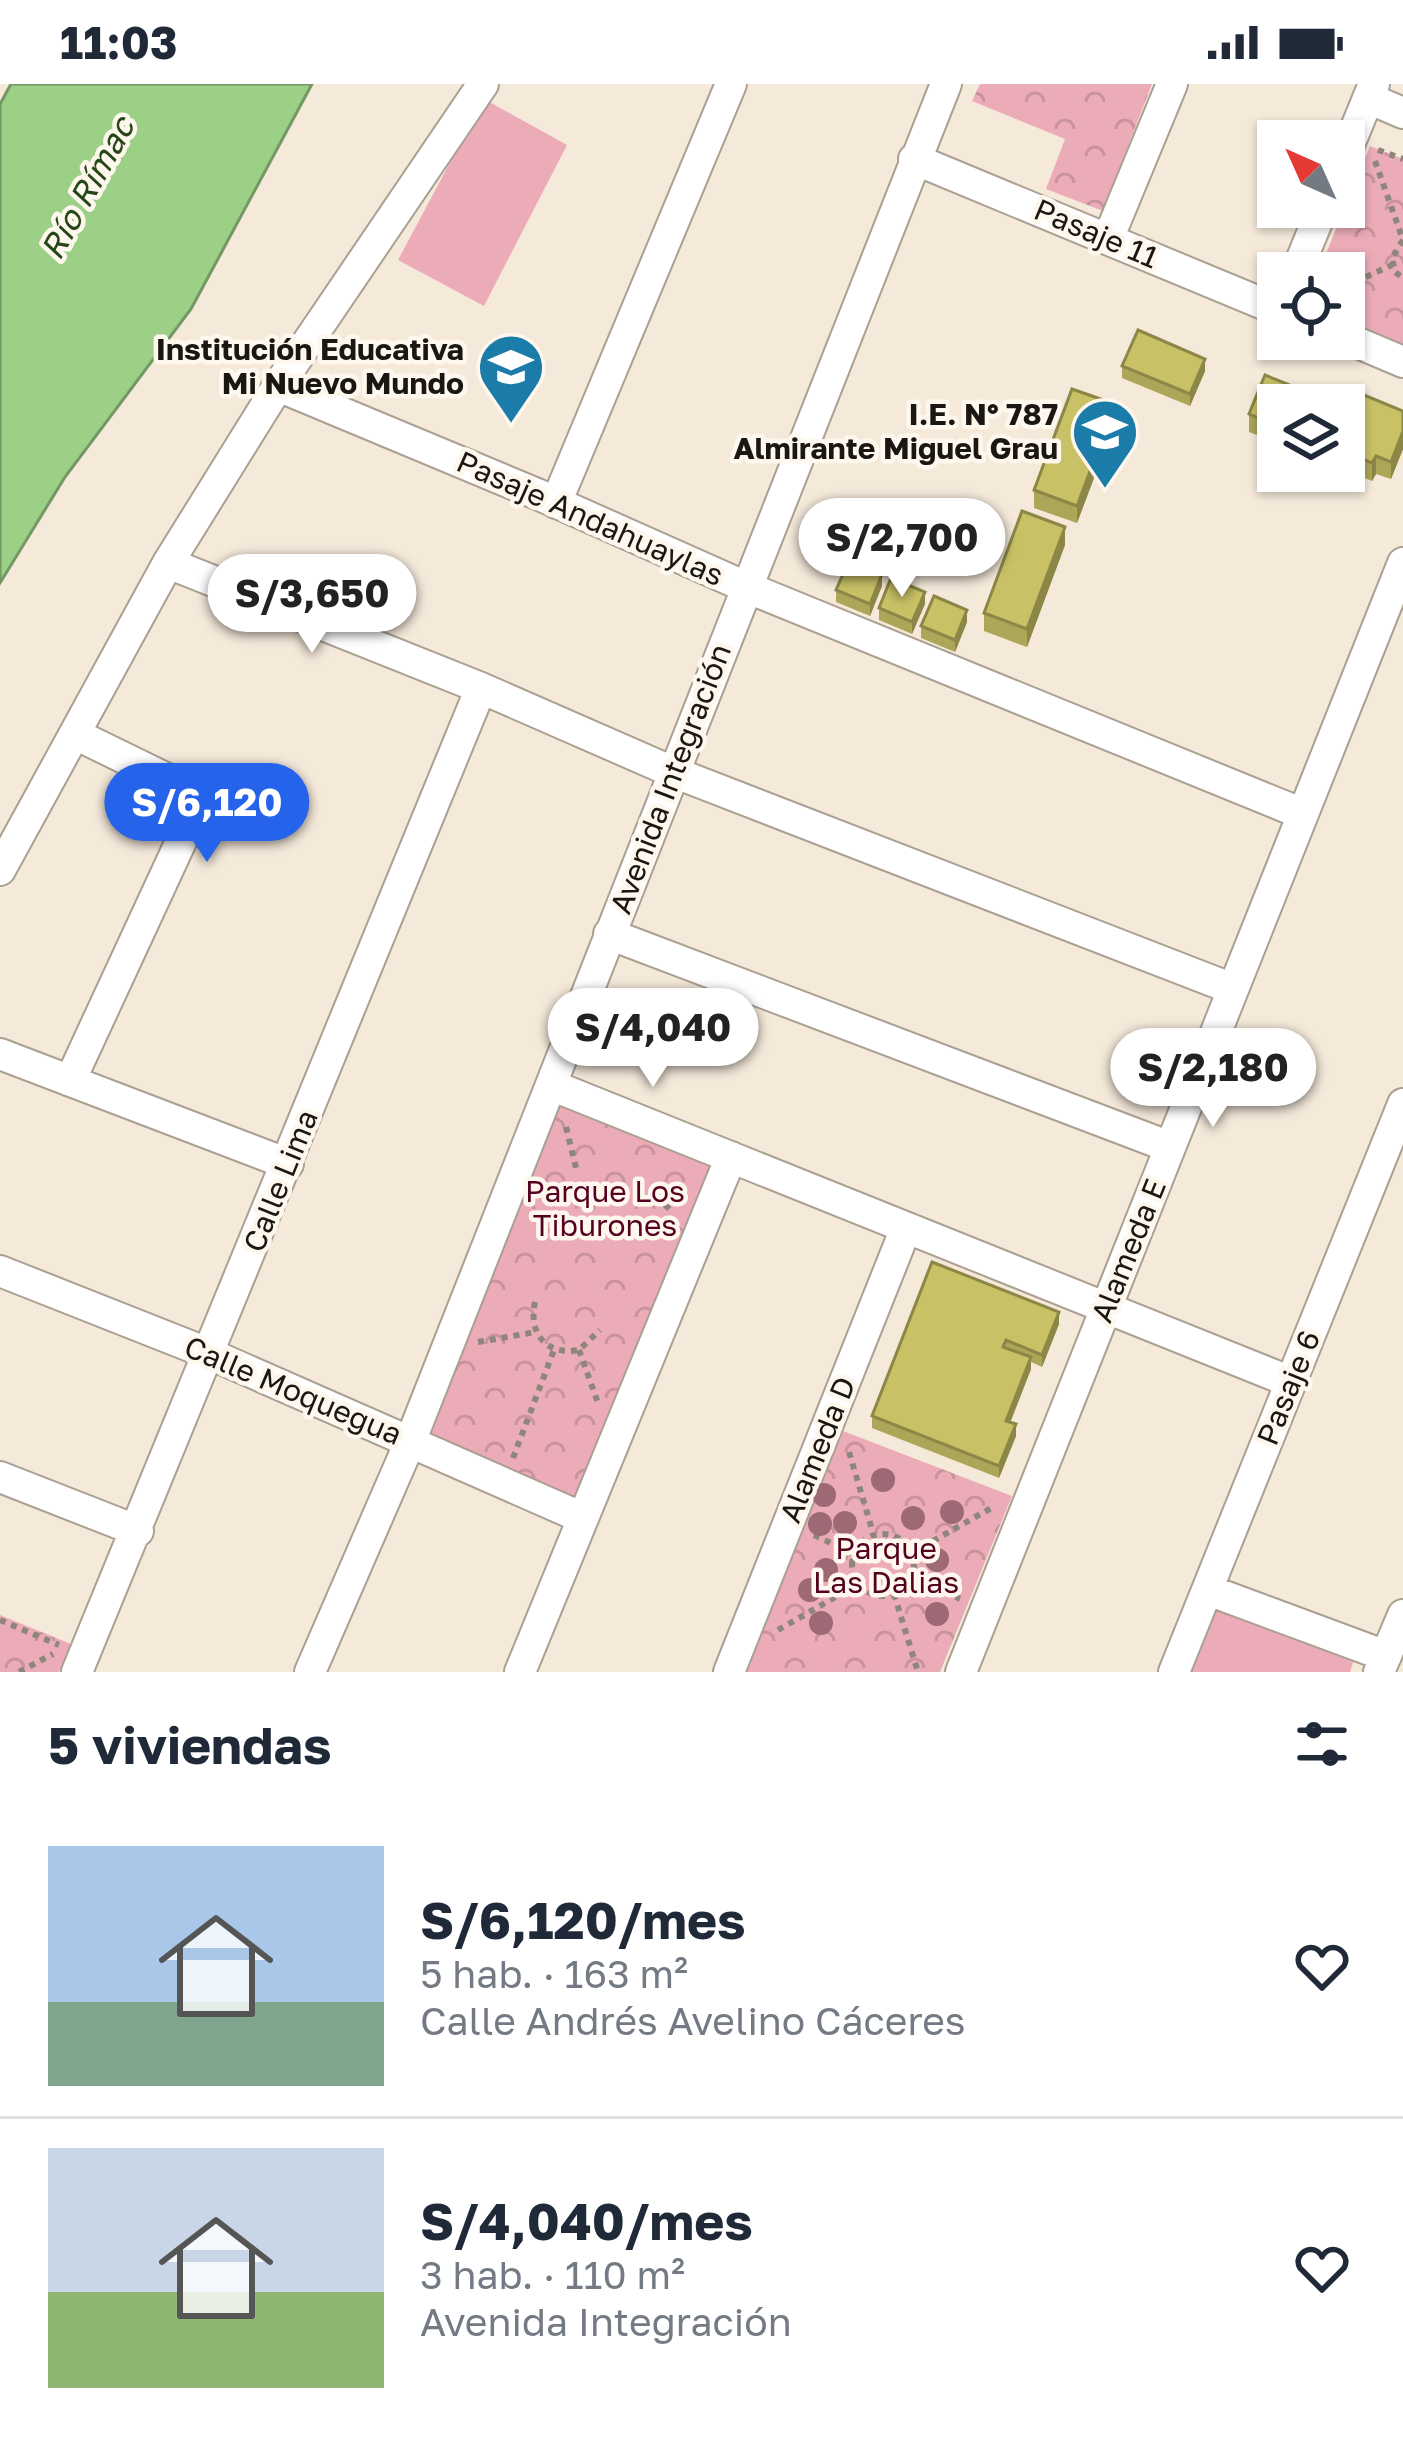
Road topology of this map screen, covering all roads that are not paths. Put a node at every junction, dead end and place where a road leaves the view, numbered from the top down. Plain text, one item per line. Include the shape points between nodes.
1 (483, 84) edge
2 (731, 84) edge
3 (946, 84) edge
4 (1172, 84) edge
5 (1371, 91) edge
6 (1403, 112) edge
7 (914, 159) junction
8 (1108, 239) junction
9 (1257, 301) edge
10 (1365, 347) edge
11 (1403, 362) edge
12 (278, 386) junction
13 (556, 502) junction
14 (168, 563) junction
15 (1403, 563) edge
16 (746, 587) junction
17 (1391, 630) edge
18 (481, 688) junction
19 (75, 734) junction
20 (673, 772) junction
21 (1303, 814) junction
22 (0, 870) edge
23 (609, 934) junction
24 (1233, 989) junction
25 (0, 1054) edge
26 (70, 1081) junction
27 (556, 1096) junction
28 (1403, 1104) edge
29 (1170, 1147) junction
30 (731, 1157) junction
31 (287, 1164) junction
32 (906, 1228) junction
33 (0, 1270) edge
34 (1106, 1308) junction
35 (210, 1354) junction
36 (1291, 1382) junction
37 (410, 1442) junction
38 (0, 1477) edge
39 (583, 1518) junction
40 (138, 1531) junction
41 (1208, 1590) junction
42 (1403, 1615) edge
43 (1383, 1664) edge
44 (69, 1666) edge
45 (310, 1672) edge
46 (520, 1672) edge
47 (729, 1672) edge
48 (961, 1672) edge
49 (1174, 1672) edge

1 - 12 street
2 - 13 street
3 - 7 street, Avenida Integración
4 - 8 street
5 - 6 street
7 - 8 street, Pasaje 11
7 - 16 street, Avenida Integración
8 - 9 street, Pasaje 11
10 - 11 street
12 - 13 street, Pasaje Andahuaylas
12 - 14 street
13 - 16 street, Pasaje Andahuaylas
14 - 18 street
14 - 19 street
15 - 17 street, Alameda E
16 - 20 street, Avenida Integración
16 - 21 street, Pasaje Andahuaylas
17 - 21 street, Alameda E
18 - 20 street
18 - 31 street, Calle Lima
19 - 22 street
19 - 26 street via 202,796
20 - 23 street, Avenida Integración
20 - 24 street
21 - 24 street, Alameda E
23 - 27 street, Avenida Integración
23 - 29 street
24 - 29 street, Alameda E
25 - 26 street
26 - 31 street
27 - 30 street
27 - 37 street, Avenida Integración
28 - 36 street, Pasaje 6
29 - 34 street, Alameda E
30 - 32 street
30 - 39 street
31 - 35 street, Calle Lima
32 - 34 street
32 - 47 street, Alameda D
33 - 35 street, Calle Moquegua
34 - 36 street
34 - 48 street, Alameda E
35 - 37 street, Calle Moquegua
35 - 40 street, Calle Lima
36 - 41 street, Pasaje 6
37 - 39 street, Calle Moquegua
37 - 45 street, Avenida Integración
38 - 40 street
39 - 46 street
40 - 44 street, Calle Lima
41 - 43 street
41 - 49 street, Pasaje 6
42 - 43 street

